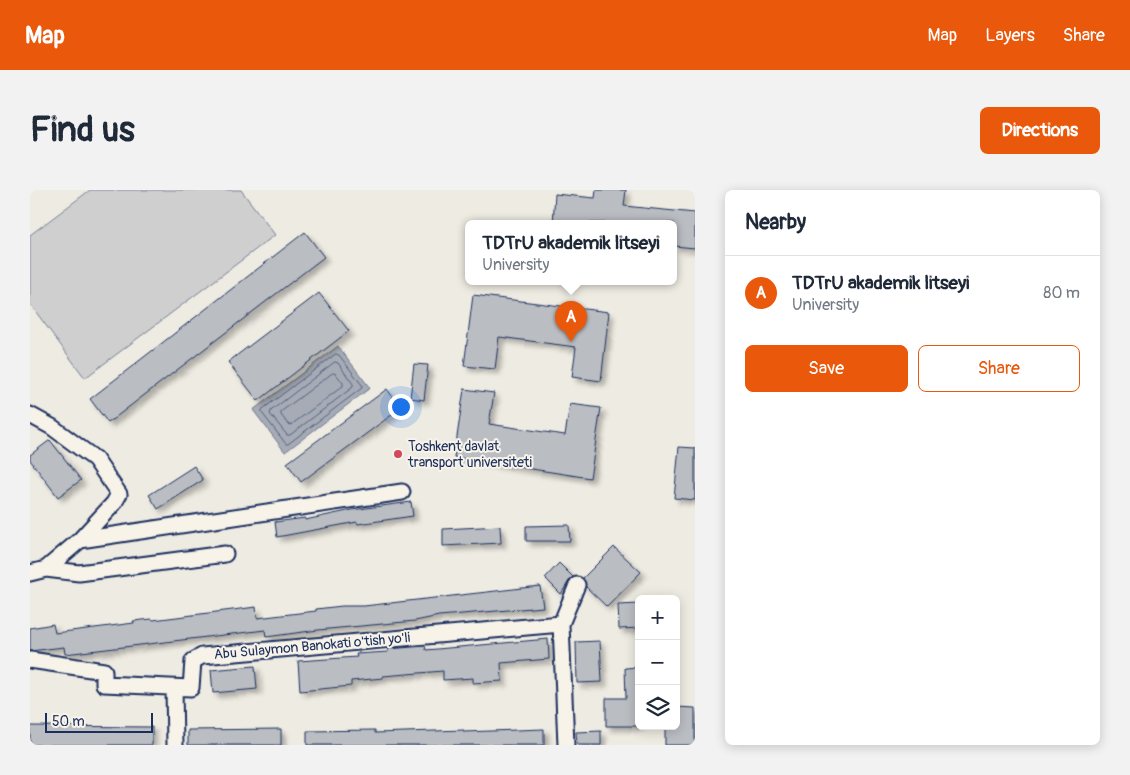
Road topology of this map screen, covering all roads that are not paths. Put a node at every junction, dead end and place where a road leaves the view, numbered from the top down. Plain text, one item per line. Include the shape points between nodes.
1 (30, 415) edge
2 (402, 492) dead end
3 (80, 540) junction
4 (225, 554) dead end
5 (46, 569) junction
6 (30, 572) edge
7 (577, 584) dead end
8 (561, 624) junction
9 (30, 660) edge
10 (174, 688) junction
11 (175, 745) edge
12 (566, 745) edge

1 - 3 street via 96,459 120,494
2 - 3 street
3 - 5 street
4 - 5 street via 79,573
5 - 6 street
7 - 8 street
8 - 10 street, Abu Sulaymon Banokati o'tish yo'li via 202,656 194,661 191,688
8 - 12 street
9 - 10 street, Abu Sulaymon Banokati o'tish yo'li via 104,671 104,684
10 - 11 street

